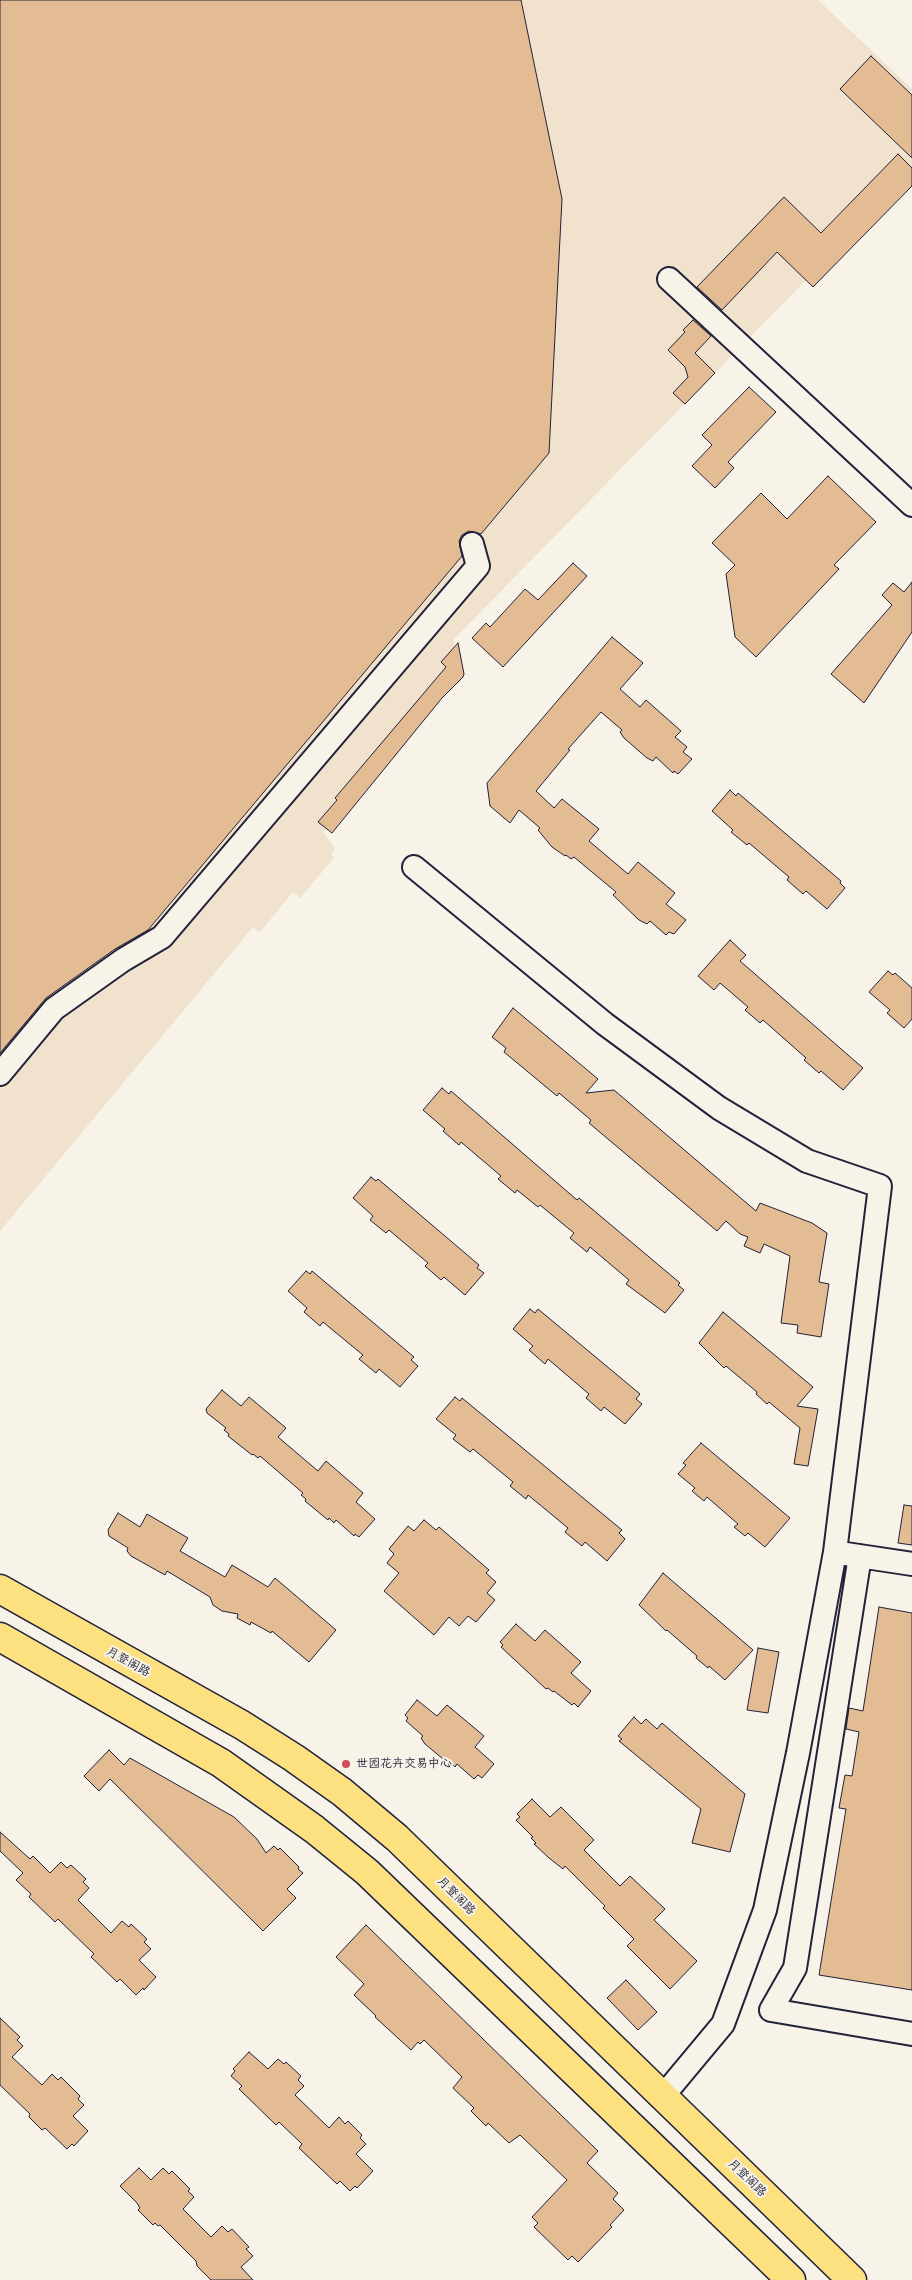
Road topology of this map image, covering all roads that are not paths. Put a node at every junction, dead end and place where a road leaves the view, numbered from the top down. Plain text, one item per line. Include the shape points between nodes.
1 (669, 278) dead end
2 (912, 505) edge
3 (472, 544) dead end
4 (414, 867) dead end
5 (0, 1074) edge
6 (835, 1552) junction
7 (860, 1556) junction
8 (912, 1564) edge
9 (0, 1589) edge
10 (0, 1637) edge
11 (912, 2034) edge
12 (663, 2096) junction
13 (791, 2280) edge
14 (852, 2280) edge

1 - 2 street
3 - 5 street via 478,566 162,937 54,1009
4 - 6 street via 605,1024 719,1108 807,1161 880,1186
6 - 7 street
6 - 12 street via 798,1753 764,1910 723,2024
7 - 8 street
7 - 11 street via 795,1968 771,2010
9 - 12 main road, 月登阁路 via 242,1725 342,1792 397,1838
10 - 13 main road via 221,1763 314,1828 366,1872
12 - 14 main road, 月登阁路

